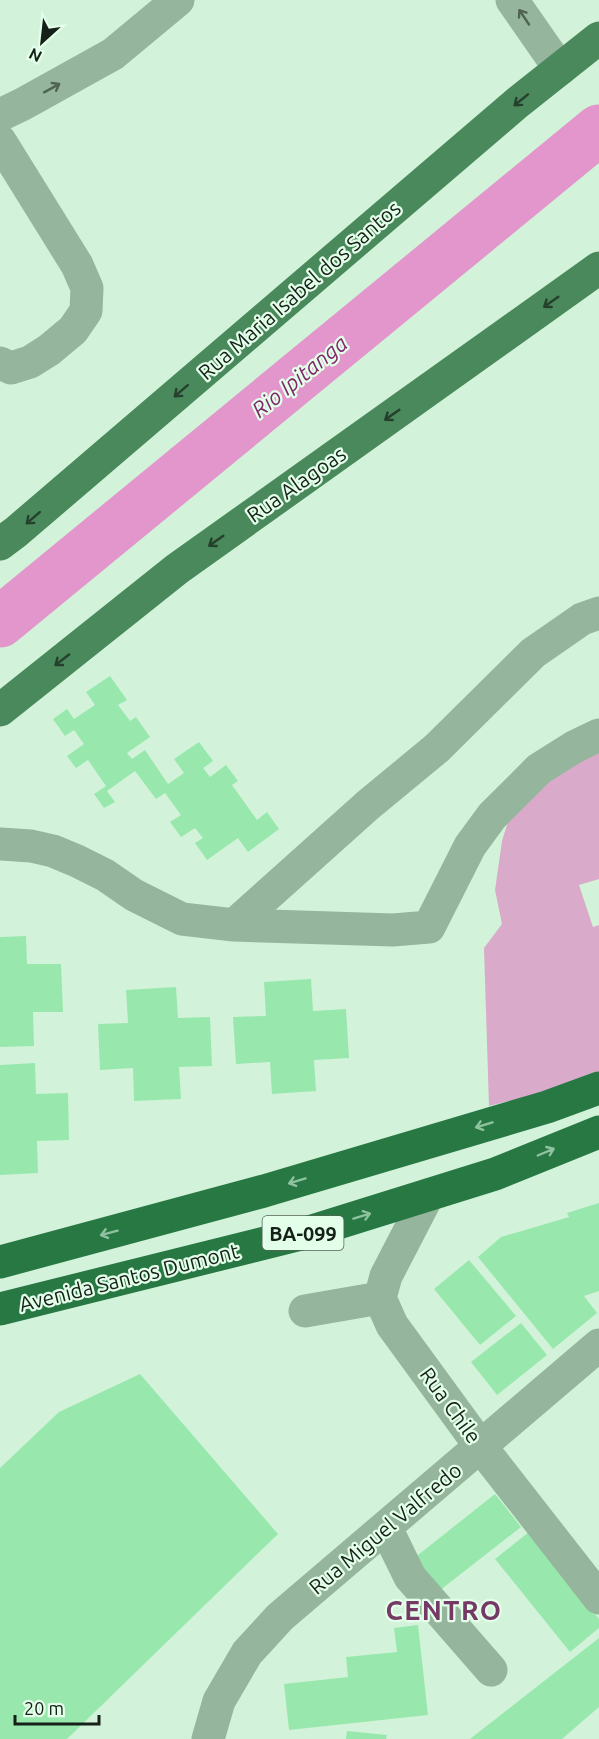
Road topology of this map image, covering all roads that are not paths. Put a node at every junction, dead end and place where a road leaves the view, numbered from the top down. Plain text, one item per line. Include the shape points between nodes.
1 (177, 0) edge
2 (512, 0) edge
3 (599, 38) edge
4 (560, 69) junction
5 (0, 115) edge
6 (0, 141) edge
7 (599, 268) edge
8 (0, 363) edge
9 (0, 544) edge
10 (599, 613) edge
11 (0, 710) edge
12 (599, 735) edge
13 (0, 844) edge
14 (234, 925) junction
15 (599, 1088) edge
16 (599, 1132) edge
17 (428, 1195) junction
18 (0, 1262) edge
19 (380, 1298) junction
20 (0, 1309) edge
21 (305, 1311) dead end
22 (599, 1345) edge
23 (481, 1447) junction
24 (386, 1528) junction
25 (599, 1598) edge
26 (491, 1670) dead end
27 (208, 1739) edge

5 -> 1 street via 113,54
4 -> 2 street
3 - 4 main road, Rua Maria Isabel dos Santos
4 -> 9 main road, Rua Maria Isabel dos Santos
6 - 8 street via 77,265 87,288 86,312 73,330 30,362 10,368
7 -> 11 main road, Rua Alagoas via 177,569
10 - 14 street via 582,618 533,653 437,748
12 - 14 street via 539,769 492,816 470,846 429,927 393,930
13 - 14 street via 53,851 105,875 182,919
15 -> 18 highway, BA-099 via 264,1191
17 -> 16 highway, Avenida Santos Dumont / BA-099 via 495,1174
17 - 19 street via 386,1276
20 -> 17 highway, Avenida Santos Dumont / BA-099 via 309,1232
19 - 21 street
19 - 23 street, Rua Chile via 392,1325
22 - 23 street, Rua Miguel Valfredo
23 - 24 street, Rua Miguel Valfredo
23 - 25 street, Rua Chile
24 - 26 street via 410,1577
24 - 27 street, Rua Miguel Valfredo via 280,1617 247,1653 219,1701

